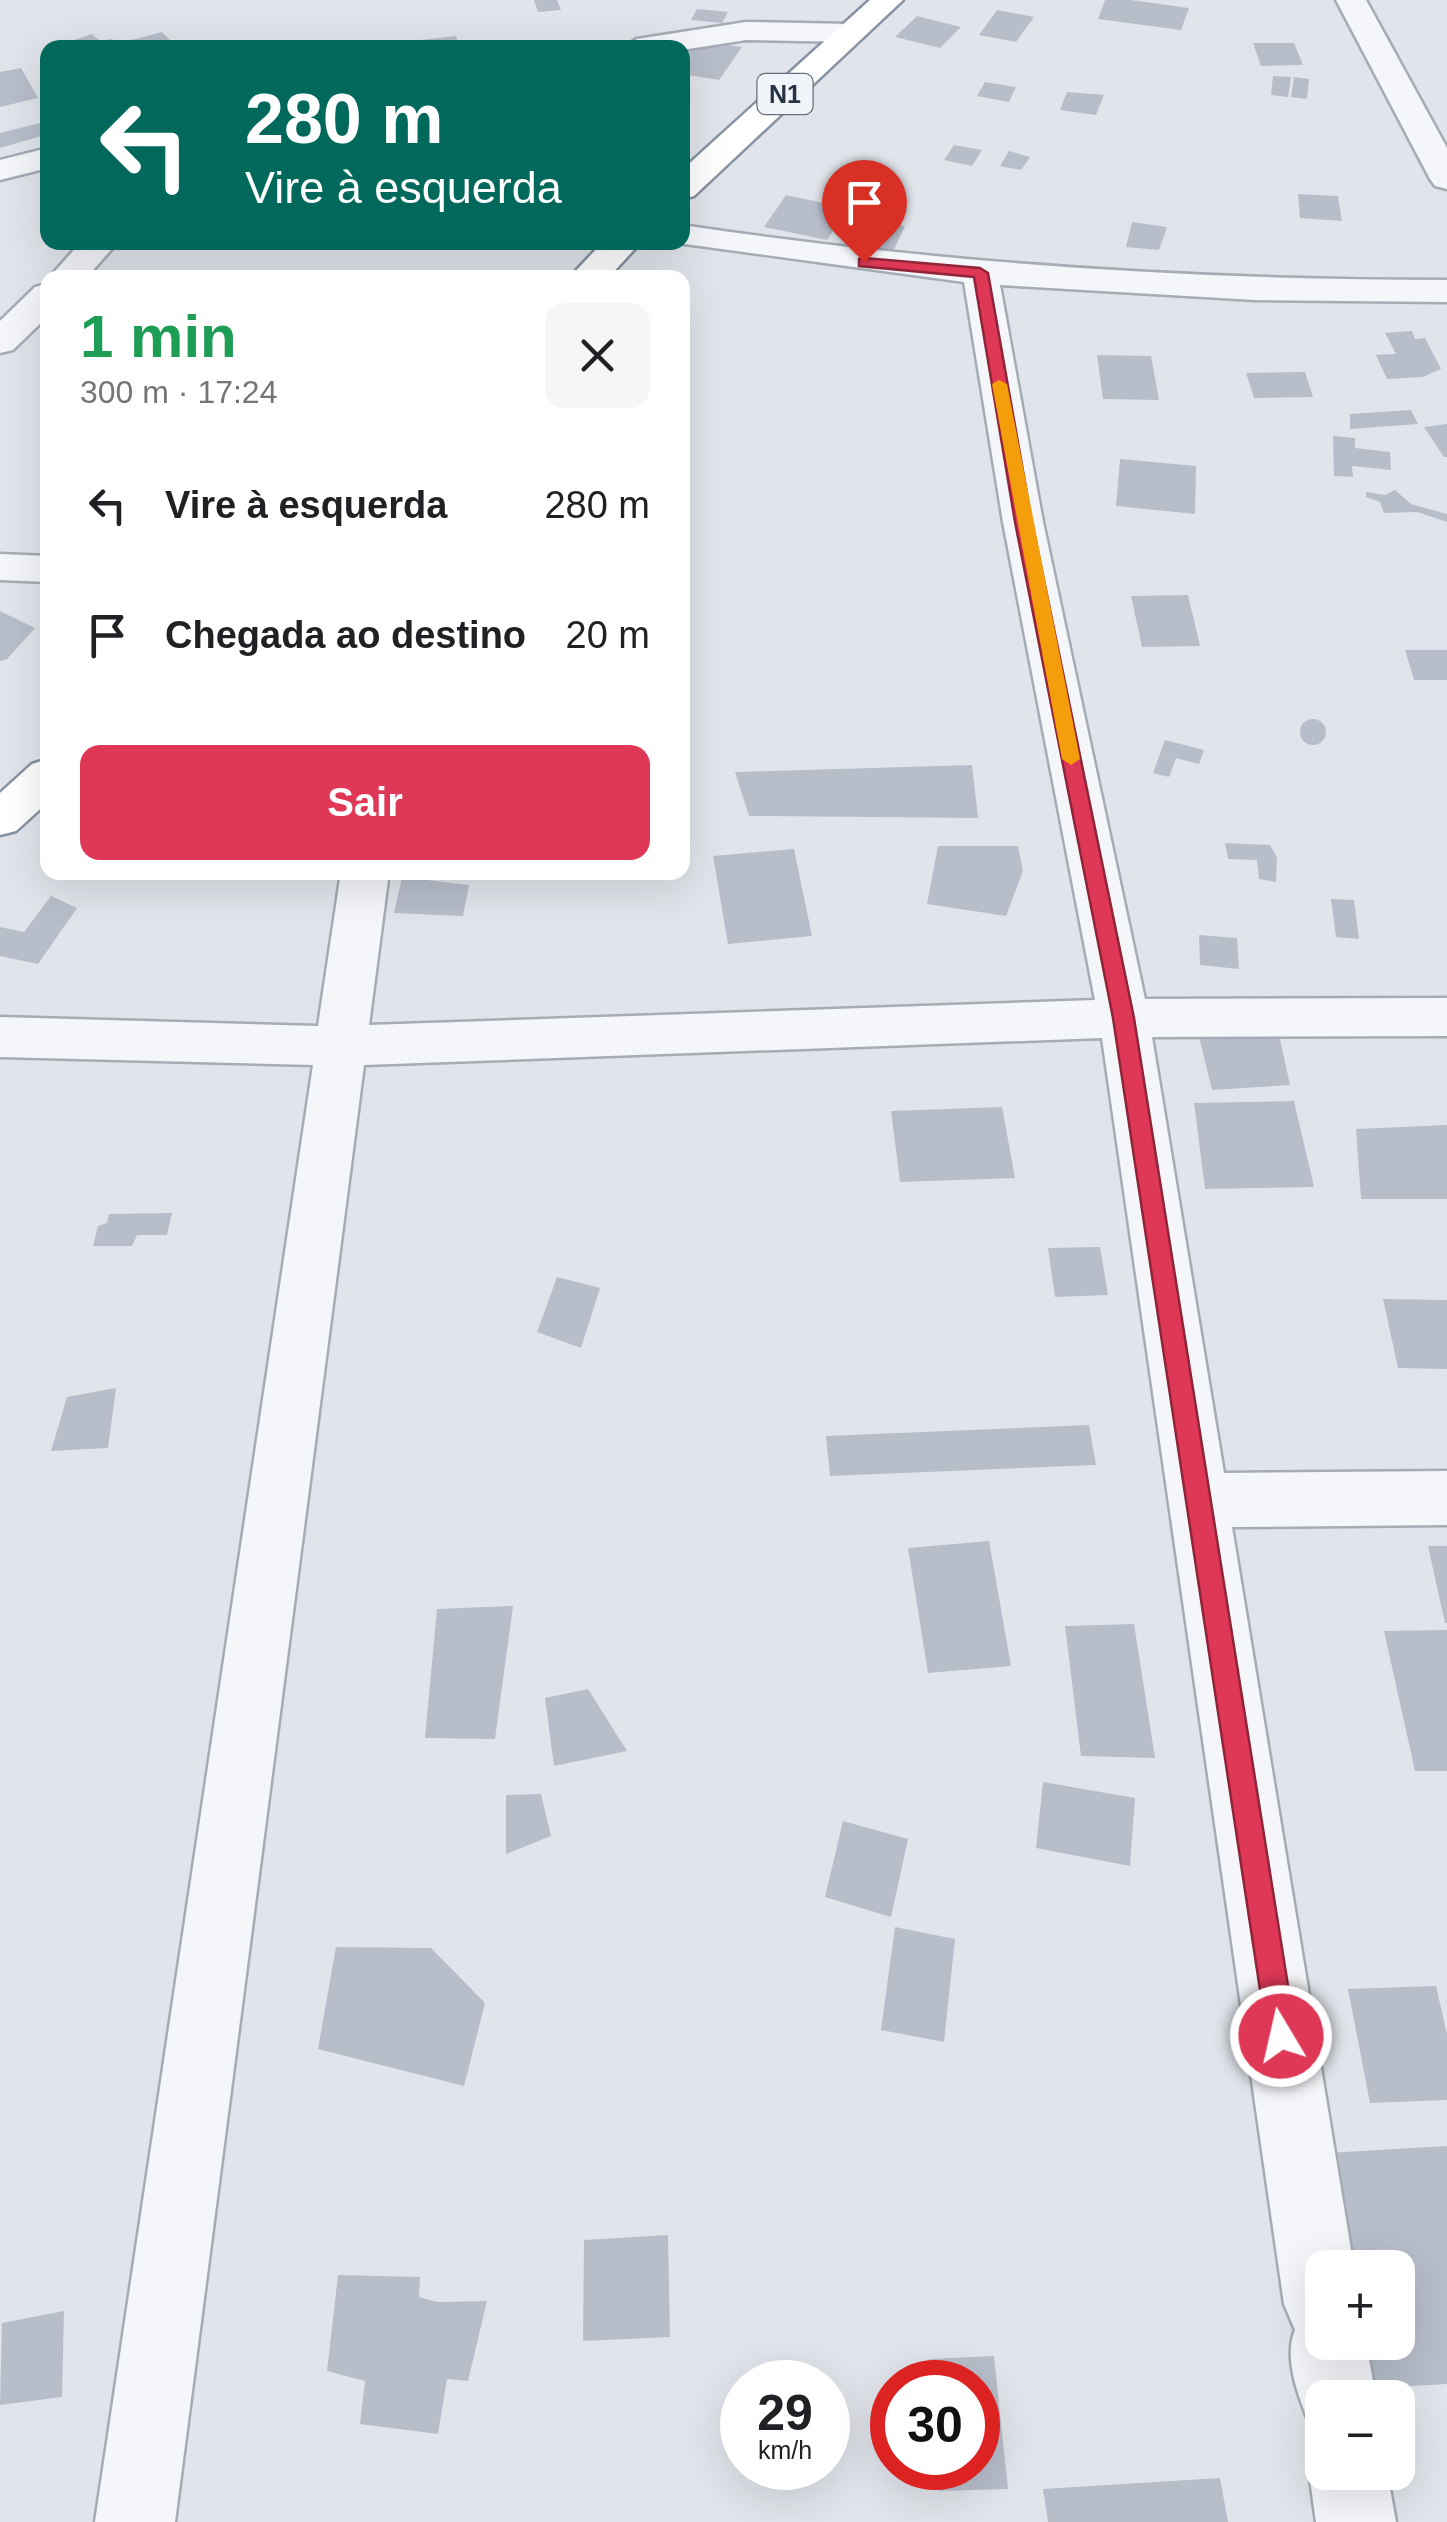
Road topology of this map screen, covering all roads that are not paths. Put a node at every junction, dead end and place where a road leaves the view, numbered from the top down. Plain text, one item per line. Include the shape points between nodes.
1 (888, 0) edge
2 (1351, 0) edge
3 (851, 34) junction
4 (688, 40) edge
5 (40, 160) edge
6 (0, 170) edge
7 (1447, 179) edge
8 (690, 182) edge
9 (690, 236) edge
10 (93, 250) edge
11 (616, 250) edge
12 (74, 270) edge
13 (594, 270) edge
14 (980, 273) junction
15 (1447, 290) edge
16 (40, 303) edge
17 (0, 342) edge
18 (0, 567) edge
19 (40, 569) edge
20 (40, 782) edge
21 (0, 818) edge
22 (364, 880) edge
23 (1447, 1017) edge
24 (1124, 1018) junction
25 (0, 1038) edge
26 (342, 1046) junction
27 (1447, 1498) edge
28 (1199, 1500) junction
29 (1314, 2250) edge
30 (1351, 2490) edge
31 (136, 2522) edge
32 (1356, 2522) edge

1 - 3 highway, N1
2 - 7 street
3 - 4 street via 746,31
3 - 8 highway, N1
5 - 6 street
9 - 14 street
10 - 12 street
11 - 13 highway
14 - 15 street via 1246,289
14 - 24 street via 1023,522
16 - 17 street
18 - 19 street
20 - 21 highway
22 - 26 street
23 - 24 street
24 - 26 street
24 - 28 street
25 - 26 street
26 - 31 street
27 - 28 street
28 - 29 street
30 - 32 street

